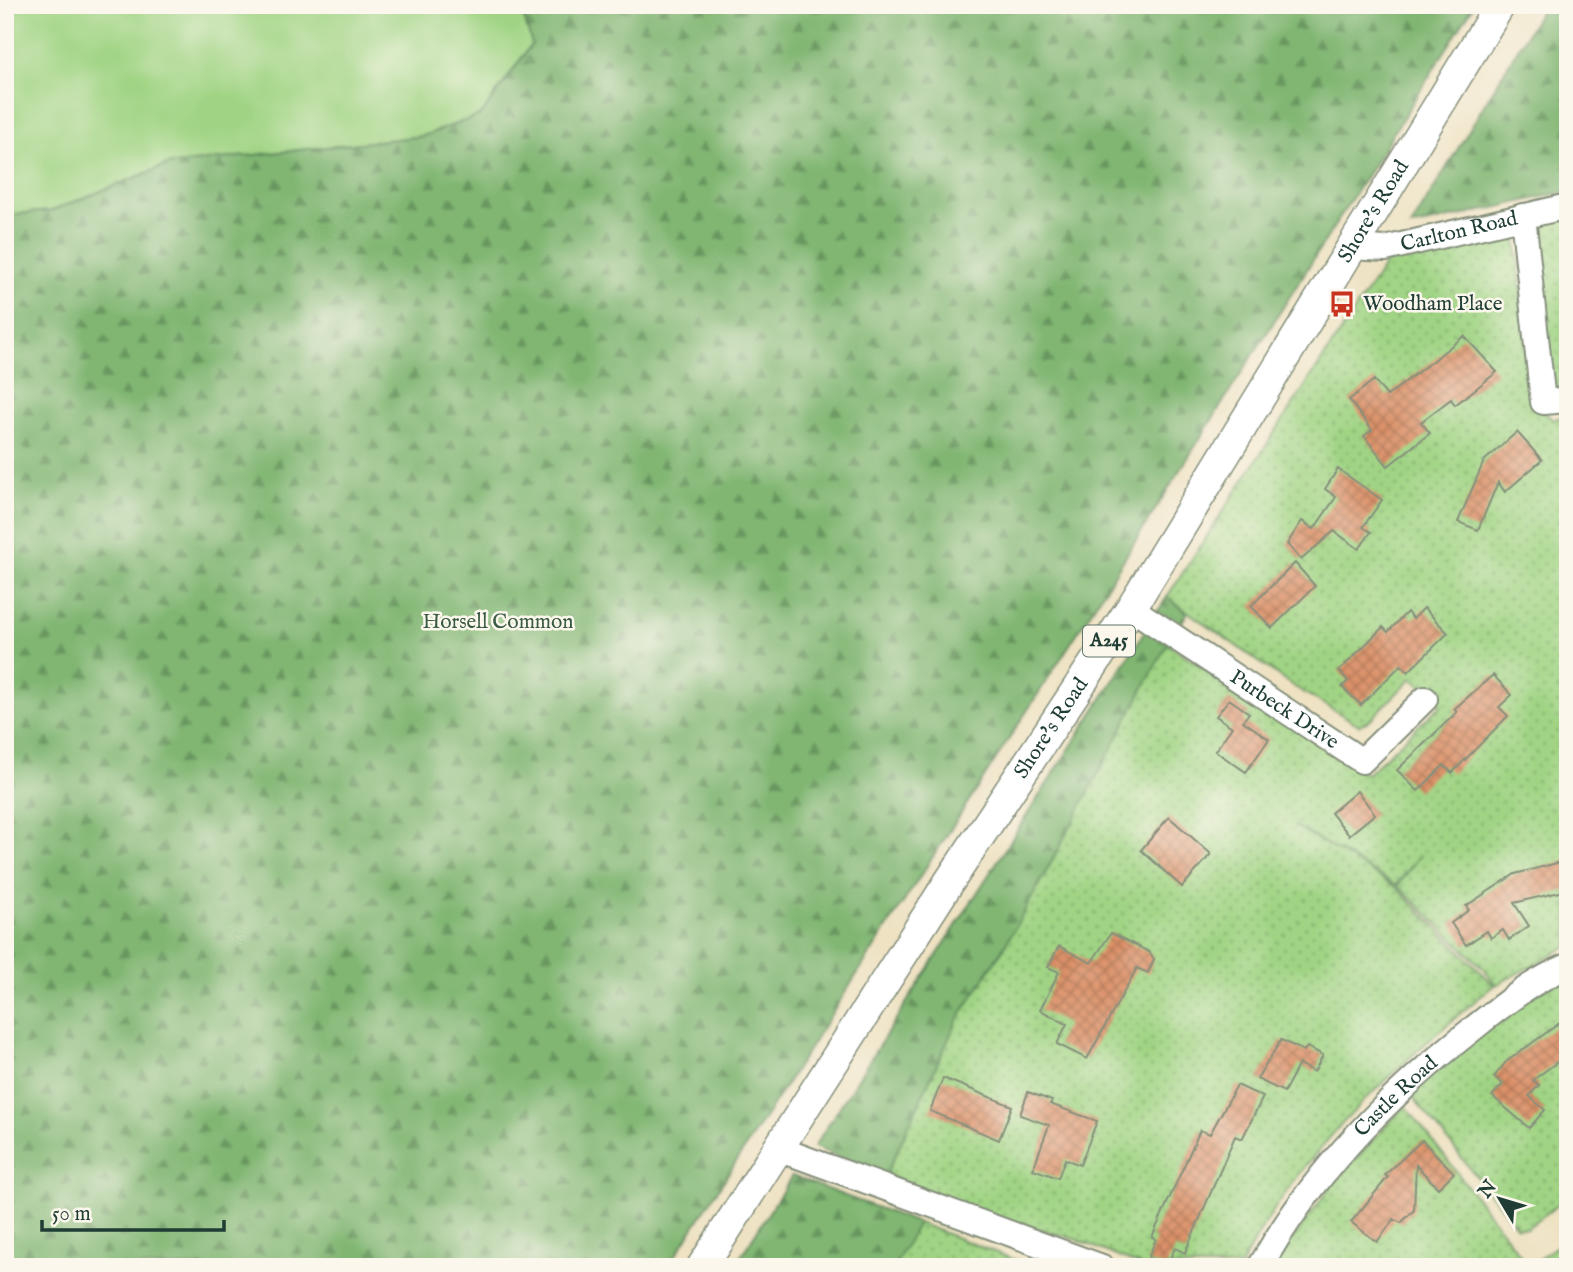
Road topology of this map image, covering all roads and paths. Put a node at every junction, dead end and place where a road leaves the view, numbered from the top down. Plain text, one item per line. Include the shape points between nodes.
1 (1500, 5) edge
2 (1568, 206) edge
3 (1523, 216) junction
4 (1351, 247) junction
5 (1568, 400) edge
6 (1131, 608) junction
7 (1425, 699) dead end
8 (1568, 966) edge
9 (779, 1149) junction
10 (702, 1267) edge
11 (1102, 1267) edge
12 (1259, 1267) edge

1 - 4 main road, Shore's Road / A245
2 - 3 street, Carlton Road
3 - 4 street, Carlton Road via 1385,249
3 - 5 street via 1543,402
4 - 6 main road, Shore's Road / A245
6 - 7 street, Purbeck Drive via 1362,761
6 - 9 main road, Shore's Road / A245
8 - 12 street, Castle Road via 1524,988 1387,1101 1324,1175
9 - 10 main road, Shore's Road / A245
9 - 11 street

